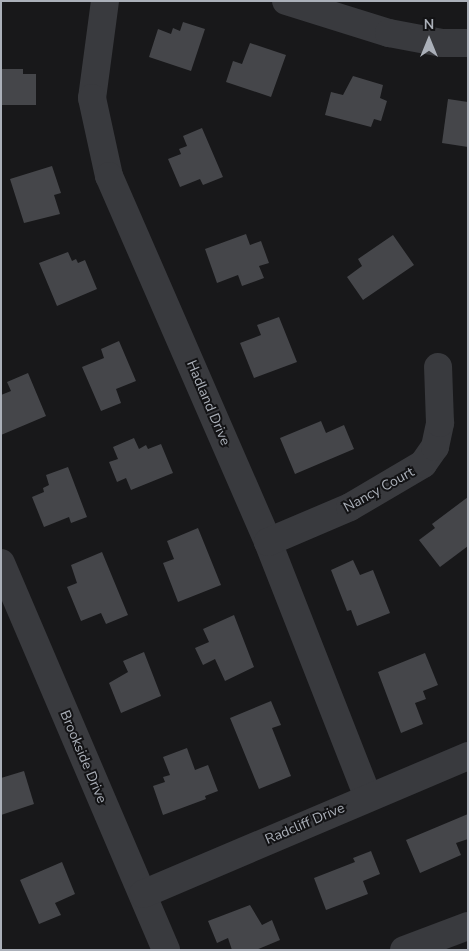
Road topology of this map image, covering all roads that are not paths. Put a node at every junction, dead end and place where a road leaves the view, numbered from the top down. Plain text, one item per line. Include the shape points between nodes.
1 (105, 1) edge
2 (286, 1) edge
3 (468, 43) edge
4 (438, 367) dead end
5 (268, 542) junction
6 (1, 563) edge
7 (468, 756) edge
8 (368, 797) junction
9 (143, 894) junction
10 (468, 926) edge
11 (166, 950) edge
12 (404, 950) edge

1 - 5 street, Hadland Drive via 92,98 109,176
2 - 3 street via 389,33 442,43
4 - 5 street, Nancy Court via 440,423 435,446 423,464 350,507
5 - 8 street, Hadland Drive
6 - 9 street, Brookside Drive
7 - 8 street, Radcliff Drive
8 - 9 street, Radcliff Drive
9 - 11 street, Brookside Drive
10 - 12 street

